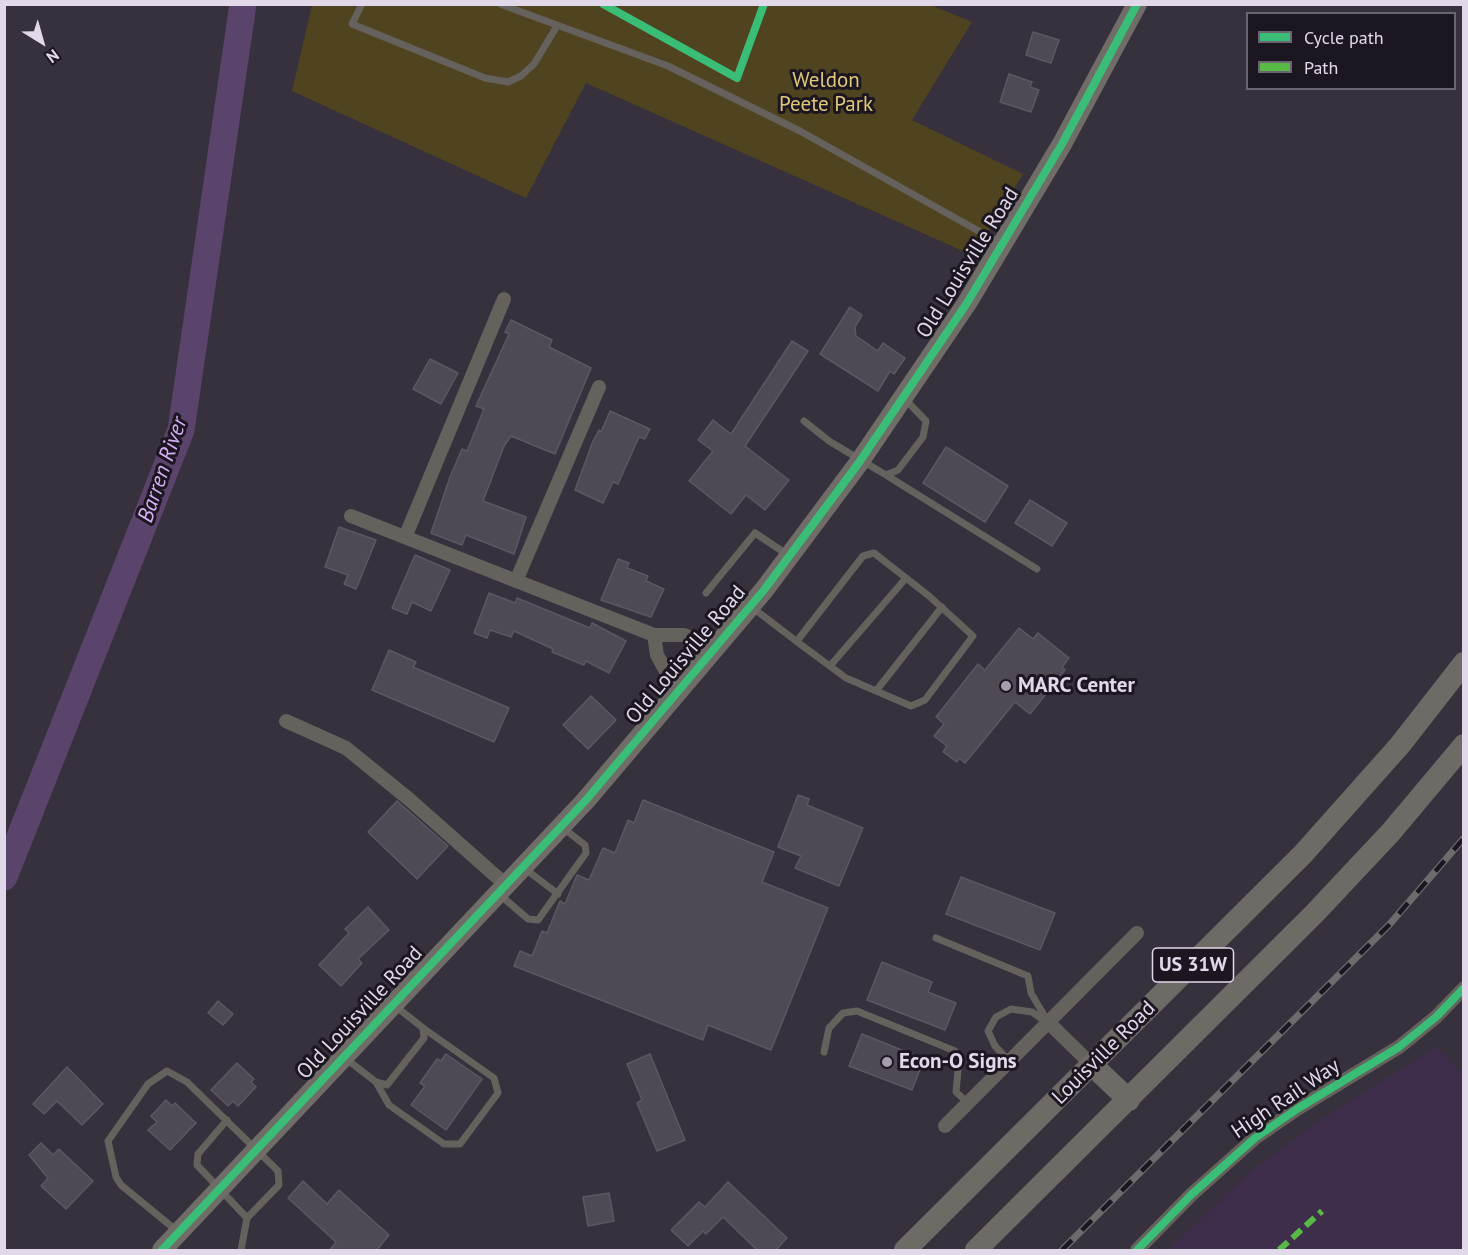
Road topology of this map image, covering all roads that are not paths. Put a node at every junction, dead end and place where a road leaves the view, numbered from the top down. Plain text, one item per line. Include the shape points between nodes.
1 (362, 4) edge
2 (500, 4) edge
3 (1137, 4) edge
4 (557, 26) junction
5 (1002, 244) junction
6 (504, 299) dead end
7 (598, 387) dead end
8 (904, 398) junction
9 (804, 421) dead end
10 (862, 459) junction
11 (885, 475) junction
12 (351, 516) dead end
13 (406, 535) junction
14 (790, 556) junction
15 (1037, 569) dead end
16 (906, 578) junction
17 (516, 581) junction
18 (706, 593) dead end
19 (751, 606) junction
20 (942, 607) junction
21 (654, 635) junction
22 (797, 641) junction
23 (717, 648) junction
24 (1464, 663) edge
25 (830, 666) junction
26 (682, 689) junction
27 (876, 691) junction
28 (286, 721) dead end
29 (1464, 745) edge
30 (561, 826) junction
31 (523, 867) junction
32 (502, 889) junction
33 (558, 894) junction
34 (1137, 933) dead end
35 (936, 938) dead end
36 (1464, 988) edge
37 (393, 1004) junction
38 (1048, 1022) junction
39 (423, 1029) junction
40 (824, 1052) dead end
41 (343, 1056) junction
42 (1009, 1061) junction
43 (1092, 1065) junction
44 (376, 1082) junction
45 (1129, 1100) junction
46 (968, 1103) junction
47 (227, 1120) junction
48 (945, 1126) dead end
49 (256, 1149) junction
50 (221, 1188) junction
51 (247, 1218) junction
52 (179, 1232) junction
53 (162, 1251) edge
54 (241, 1251) edge
55 (905, 1251) edge
56 (976, 1251) edge
57 (1137, 1251) edge

1 - 4 lane via 352,24 485,78 508,82 522,76 534,64
2 - 4 lane
3 - 5 street, Old Louisville Road via 1062,144
4 - 5 lane via 668,66 800,131
5 - 8 street, Old Louisville Road
6 - 13 street
7 - 17 street
8 - 10 street, Old Louisville Road
8 - 11 lane via 926,421 923,437 898,470
9 - 10 lane via 829,441
10 - 11 lane
10 - 14 street, Old Louisville Road
11 - 15 lane
12 - 13 street
13 - 17 street
14 - 18 lane via 755,533
14 - 19 street, Old Louisville Road
16 - 20 lane
16 - 22 lane via 874,553 863,556
16 - 25 lane
17 - 21 street
19 - 22 lane
19 - 23 street, Old Louisville Road
20 - 27 lane
20 - 27 lane via 973,636 925,700 911,706
21 - 23 street via 684,635
21 - 26 street via 657,655
22 - 25 lane
23 - 26 street, Old Louisville Road
24 - 43 main road, Louisville Road / US 31W via 1335,820
25 - 27 lane
26 - 30 street, Old Louisville Road
28 - 32 street via 346,748 410,800
29 - 45 main road, US 31W via 1353,874
30 - 31 street, Old Louisville Road
30 - 33 lane via 585,845 586,853
31 - 32 street, Old Louisville Road
31 - 33 lane
32 - 33 lane via 528,919 538,920
32 - 37 street, Old Louisville Road
34 - 38 street
35 - 38 lane via 1028,976 1031,993
36 - 57 street, High Rail Way via 1399,1047 1297,1108 1256,1138 1192,1194
37 - 39 lane
37 - 41 street, Old Louisville Road
38 - 42 street
38 - 42 lane via 1032,1012 1011,1009 996,1017 988,1031
38 - 43 street
39 - 44 lane via 424,1038 387,1085
39 - 44 lane via 494,1078 498,1093 460,1144 444,1144 389,1105
40 - 46 lane via 829,1028 843,1013 857,1011 955,1051 956,1092
41 - 44 lane
41 - 49 street, Old Louisville Road
42 - 46 street
43 - 45 main road
43 - 55 main road, Louisville Road / US 31W
45 - 56 main road, US 31W
46 - 48 street
47 - 49 lane
47 - 50 lane via 198,1154 197,1165
47 - 52 lane via 187,1082 167,1071 148,1084 108,1141 122,1185
49 - 50 street, Old Louisville Road
49 - 51 lane via 278,1171 279,1185
50 - 51 lane
50 - 52 street, Old Louisville Road
51 - 54 lane
52 - 53 street, Old Louisville Road

